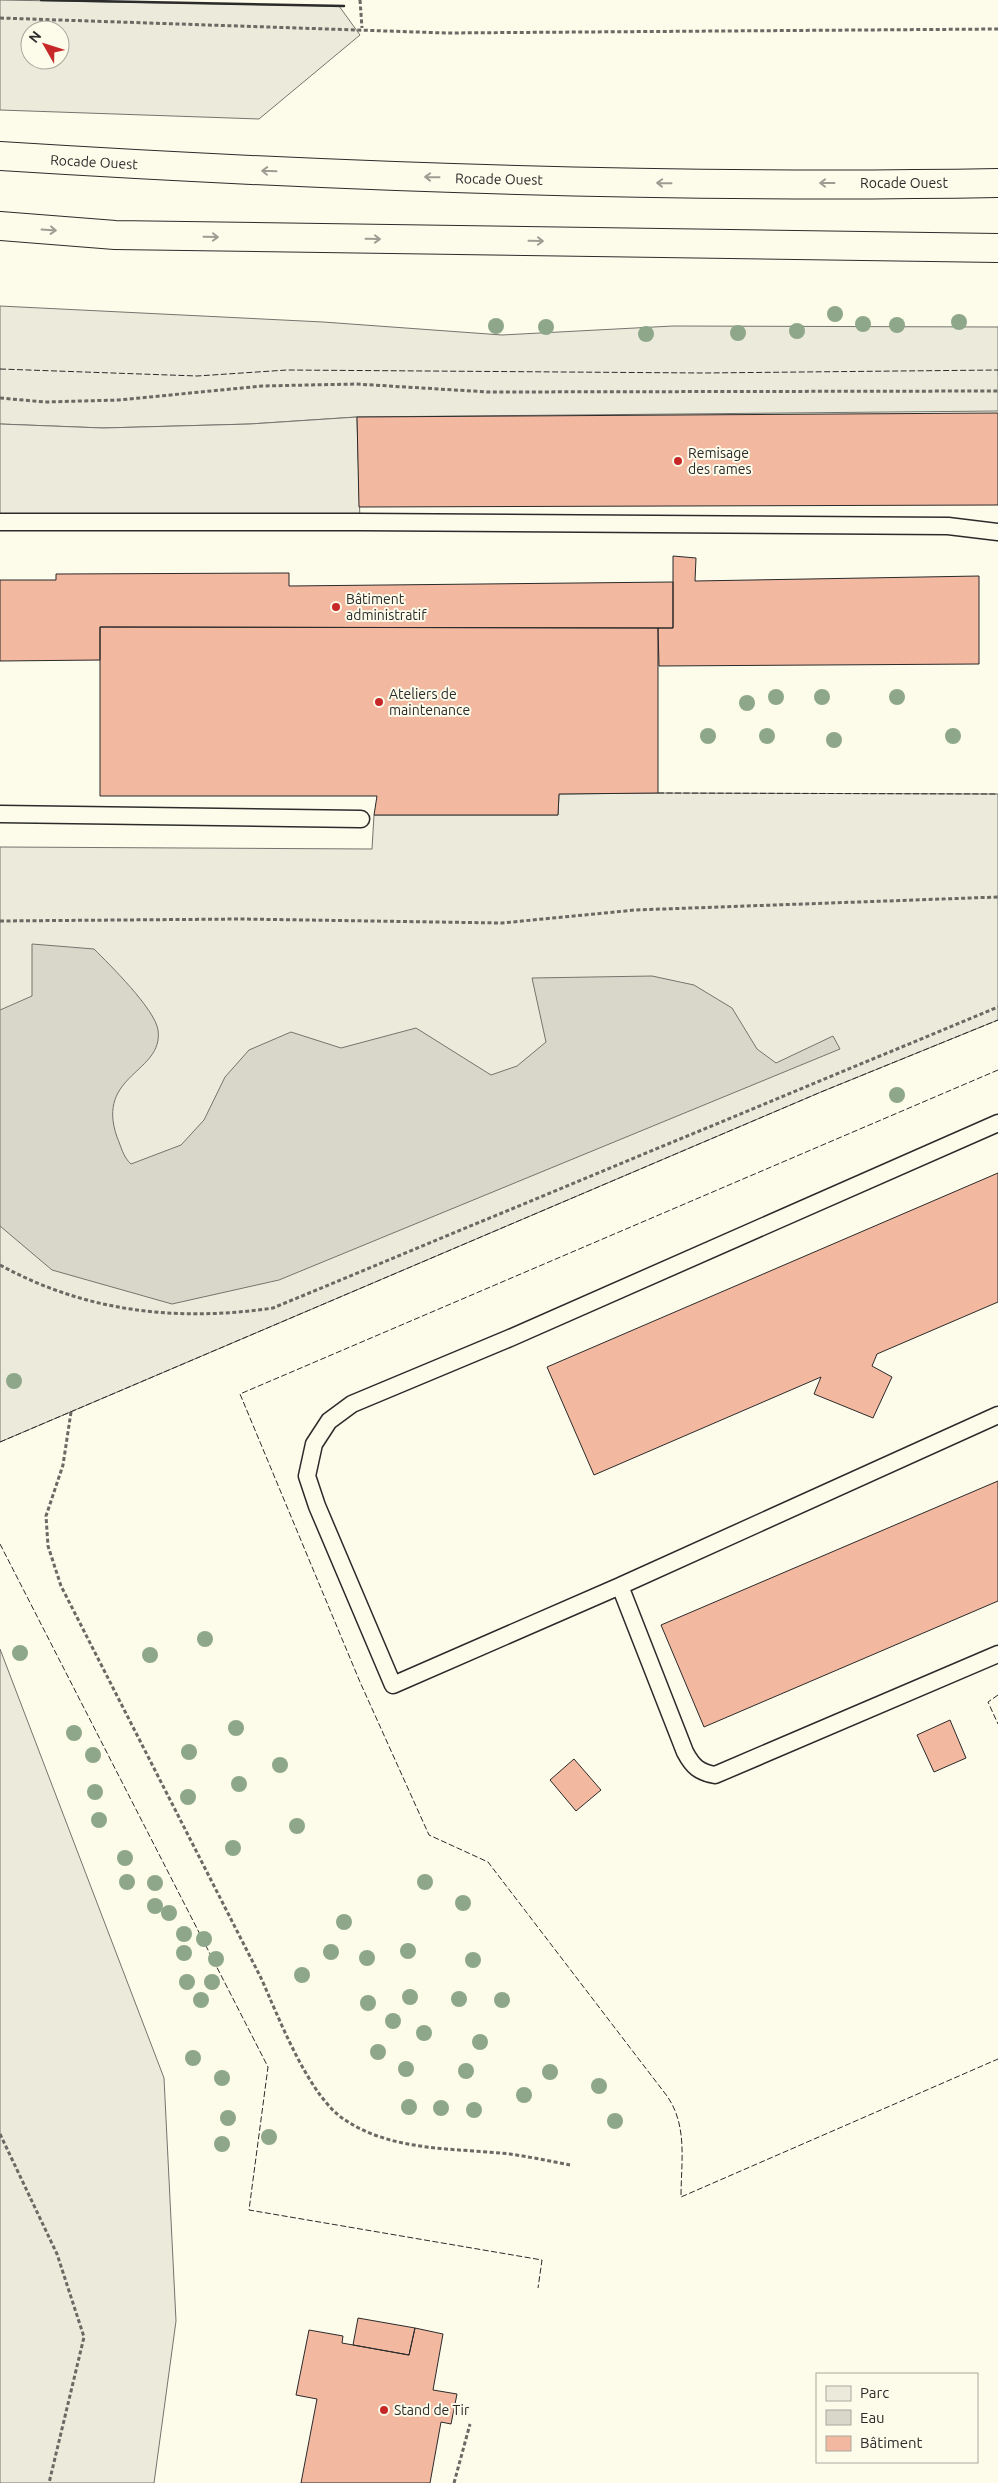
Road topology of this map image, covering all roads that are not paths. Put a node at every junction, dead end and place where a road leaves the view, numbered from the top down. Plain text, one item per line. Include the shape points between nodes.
1 (0, 156) edge
2 (998, 183) edge
3 (0, 226) edge
4 (998, 248) edge
5 (0, 522) edge
6 (998, 532) edge
7 (0, 814) edge
8 (361, 819) dead end
9 (998, 1123) edge
10 (998, 1414) edge
11 (620, 1586) junction
12 (998, 1654) edge

2 -> 1 highway, Rocade Ouest via 685,183 407,177
3 -> 4 highway via 125,236
5 - 6 lane via 948,526
7 - 8 lane
9 - 11 lane via 510,1338 352,1404 329,1421 314,1444 307,1476 394,1685
10 - 11 lane
11 - 12 lane via 685,1752 691,1764 702,1773 715,1775

